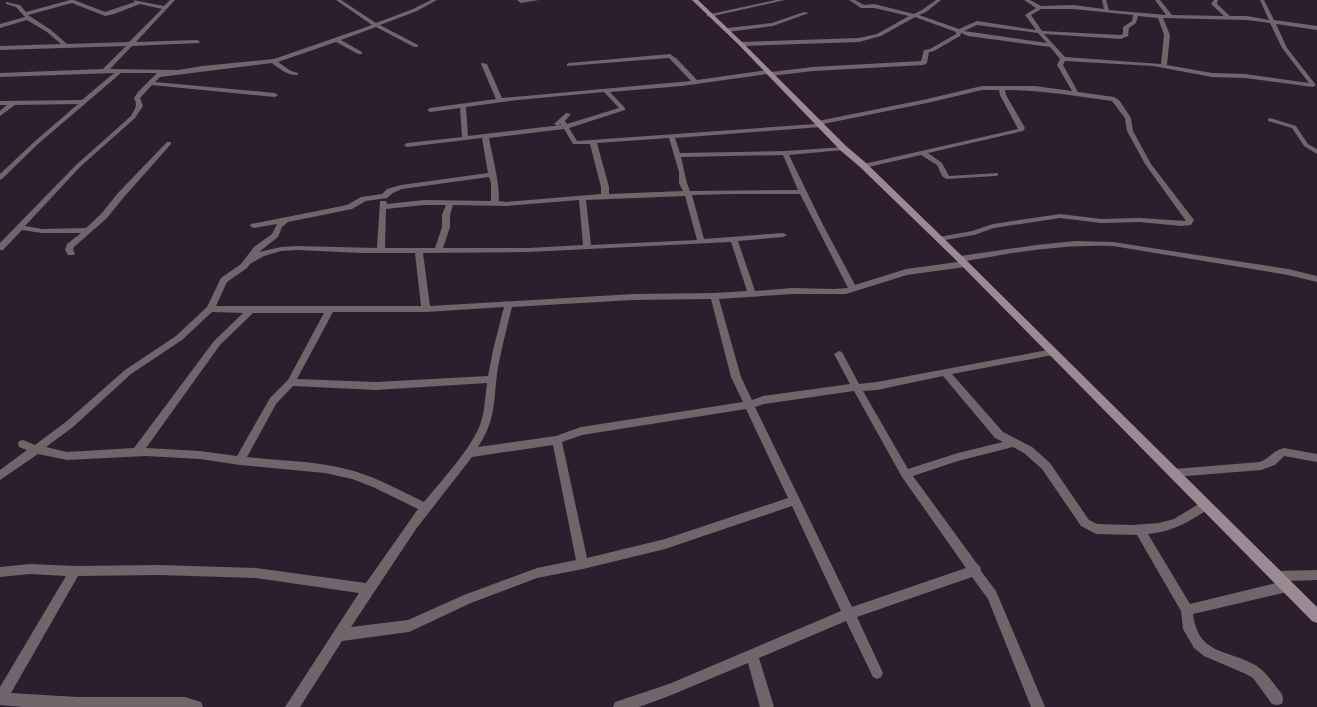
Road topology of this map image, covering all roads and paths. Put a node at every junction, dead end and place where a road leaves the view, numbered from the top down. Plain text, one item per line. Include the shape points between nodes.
1 (15, 0) edge
2 (131, 0) edge
3 (173, 0) edge
4 (338, 0) edge
5 (435, 0) edge
6 (519, 0) edge
7 (537, 0) edge
8 (695, 0) edge
9 (763, 0) edge
10 (783, 0) edge
11 (851, 0) edge
12 (940, 0) edge
13 (1026, 0) edge
14 (1104, 0) edge
15 (1157, 0) edge
16 (1216, 0) edge
17 (1262, 0) edge
18 (140, 2) junction
19 (8, 3) junction
20 (769, 3) junction
21 (0, 5) edge
22 (165, 8) junction
23 (1040, 8) junction
24 (1107, 11) junction
25 (806, 13) dead end
26 (710, 14) junction
27 (1136, 15) junction
28 (27, 16) junction
29 (916, 16) junction
30 (1170, 16) junction
31 (1160, 17) junction
32 (1228, 17) junction
33 (1271, 21) junction
34 (376, 25) junction
35 (0, 26) edge
36 (1317, 28) edge
37 (727, 30) junction
38 (958, 31) junction
39 (1040, 32) junction
40 (337, 40) junction
41 (197, 42) dead end
42 (133, 44) junction
43 (741, 44) junction
44 (65, 45) junction
45 (416, 46) dead end
46 (1053, 46) junction
47 (0, 48) edge
48 (360, 53) dead end
49 (1063, 59) junction
50 (274, 61) junction
51 (484, 64) dead end
52 (569, 65) dead end
53 (1164, 66) junction
54 (105, 71) junction
55 (120, 71) junction
56 (769, 73) junction
57 (296, 74) dead end
58 (0, 75) edge
59 (158, 75) junction
60 (695, 82) junction
61 (151, 83) junction
62 (1002, 87) junction
63 (606, 90) junction
64 (275, 95) dead end
65 (1077, 95) junction
66 (500, 101) junction
67 (83, 102) junction
68 (0, 103) edge
69 (13, 103) junction
70 (463, 106) junction
71 (430, 110) dead end
72 (0, 114) edge
73 (568, 114) dead end
74 (1270, 120) dead end
75 (564, 124) junction
76 (820, 124) junction
77 (485, 136) junction
78 (671, 136) junction
79 (465, 137) junction
80 (592, 142) junction
81 (169, 143) dead end
82 (407, 145) dead end
83 (843, 148) junction
84 (1317, 152) edge
85 (785, 153) junction
86 (923, 153) junction
87 (677, 155) junction
88 (864, 166) junction
89 (996, 174) dead end
90 (492, 176) junction
91 (0, 178) edge
92 (803, 192) junction
93 (686, 193) junction
94 (384, 196) junction
95 (605, 196) junction
96 (582, 198) junction
97 (450, 203) junction
98 (495, 203) junction
99 (383, 207) junction
100 (285, 220) junction
101 (254, 226) dead end
102 (19, 227) junction
103 (89, 230) junction
104 (783, 235) dead end
105 (939, 239) junction
106 (734, 240) junction
107 (701, 242) junction
108 (587, 247) junction
109 (0, 248) edge
110 (419, 250) junction
111 (438, 250) junction
112 (381, 251) junction
113 (71, 253) dead end
114 (248, 262) junction
115 (962, 262) junction
116 (1317, 279) edge
117 (852, 288) junction
118 (752, 293) junction
119 (714, 296) junction
120 (509, 304) junction
121 (210, 309) junction
122 (426, 309) junction
123 (251, 310) junction
124 (330, 310) junction
125 (1053, 352) junction
126 (839, 354) dead end
127 (945, 372) junction
128 (491, 379) junction
129 (291, 382) junction
130 (856, 387) junction
131 (749, 405) junction
132 (557, 440) junction
133 (1013, 443) junction
134 (22, 444) dead end
135 (35, 449) junction
136 (137, 452) junction
137 (468, 453) junction
138 (1317, 458) edge
139 (240, 462) junction
140 (1174, 473) junction
141 (906, 474) junction
142 (0, 476) edge
143 (795, 500) junction
144 (1206, 505) junction
145 (426, 508) junction
146 (1140, 530) junction
147 (583, 564) junction
148 (976, 570) junction
149 (75, 571) junction
150 (0, 572) edge
151 (1317, 575) edge
152 (1277, 576) junction
153 (1287, 586) junction
154 (368, 589) junction
155 (1187, 610) junction
156 (849, 614) junction
157 (1317, 616) edge
158 (339, 635) junction
159 (752, 655) junction
160 (877, 673) dead end
161 (0, 699) edge
162 (1277, 699) dead end
163 (196, 707) edge
164 (292, 707) edge
165 (620, 707) edge
166 (767, 707) edge
167 (1038, 707) edge

1 - 19 street
2 - 18 street
3 - 22 street
4 - 34 street
5 - 34 street
6 - 7 street
8 - 26 main road
9 - 20 street
10 - 20 street
11 - 29 street via 863,7 874,6
12 - 29 street
13 - 23 street
14 - 24 street
15 - 30 street
16 - 32 street via 1214,4
17 - 33 street via 1271,15
18 - 22 street
18 - 28 street via 105,14 72,1
19 - 21 street
19 - 28 street via 18,6
20 - 26 street
22 - 42 street
23 - 24 street
23 - 39 street via 1028,15
24 - 27 street
25 - 37 street via 773,24
26 - 37 main road
27 - 31 street
27 - 39 street via 1134,22 1126,27 1124,37
28 - 35 street
28 - 44 street
29 - 38 street
29 - 43 street via 879,35 859,40
30 - 31 street
30 - 32 street
31 - 53 street via 1167,35
32 - 33 street
33 - 36 street
33 - 53 street via 1284,47 1313,85 1245,76 1212,75
34 - 40 street
34 - 45 street
37 - 43 main road
38 - 39 street via 977,23
38 - 46 street via 980,37
38 - 56 street via 958,35 926,51 924,64
39 - 46 street
40 - 48 street
40 - 50 street
41 - 42 street
42 - 44 street
42 - 54 street
43 - 56 main road
44 - 47 street
46 - 49 street
49 - 53 street
49 - 65 street via 1060,65
50 - 57 street
50 - 59 street
51 - 66 street
52 - 60 street via 670,56
54 - 55 street
54 - 58 street
55 - 59 street via 178,72 238,65
55 - 67 street
56 - 60 street
56 - 76 main road
59 - 61 street
60 - 63 street
61 - 64 street
61 - 102 street via 137,98 140,107 133,117 82,162
62 - 65 street via 1035,88
62 - 76 street via 982,88
62 - 86 street via 1003,95 1021,130
63 - 66 street
63 - 75 street via 623,109
65 - 105 street via 1117,101 1128,118 1130,131 1148,164 1190,220 1181,224 1140,220 1101,221 1060,216 993,226 974,233
66 - 70 street
67 - 69 street
67 - 91 street
68 - 69 street
69 - 72 street
70 - 71 street
70 - 79 street
73 - 75 street
74 - 84 street via 1294,127 1306,145
75 - 77 street
75 - 80 street via 575,142
76 - 78 street via 787,129
76 - 83 main road
77 - 79 street
77 - 90 street
78 - 80 street
78 - 87 street
79 - 82 street
80 - 95 street via 605,187
81 - 103 street
83 - 85 street
83 - 88 main road
85 - 87 street
85 - 92 street
86 - 88 street
86 - 89 street via 940,164 948,178
87 - 93 street
88 - 105 main road
90 - 94 street via 401,187
90 - 98 street
92 - 93 street
92 - 117 street
93 - 95 street
93 - 107 street via 690,199
94 - 99 street
94 - 100 street
95 - 96 street
96 - 98 street
96 - 108 street
97 - 98 street
97 - 99 street via 396,204
97 - 111 street via 446,227
99 - 112 street
100 - 101 street
100 - 114 street via 275,235 257,249
102 - 103 street via 42,231
102 - 109 street
103 - 113 street via 70,246
104 - 106 street
105 - 115 main road
106 - 107 street
106 - 118 street
107 - 108 street
108 - 111 street
110 - 111 street
110 - 112 street
110 - 122 street
112 - 114 street via 297,248 261,254
114 - 121 street via 224,280
115 - 116 street via 1041,247 1093,242 1288,272
115 - 117 street via 906,272
115 - 125 main road
117 - 118 street via 834,292
118 - 119 street
119 - 120 street via 633,297
119 - 131 street via 736,377
120 - 122 street
120 - 128 street
121 - 123 street
121 - 135 street via 179,338 128,372 70,424
122 - 124 street
123 - 124 street
123 - 136 street via 217,343
124 - 129 street
125 - 127 street
125 - 140 main road
126 - 130 street
127 - 130 street via 877,386
127 - 133 street via 989,425
128 - 129 street via 376,386
128 - 137 street via 489,411 484,427
129 - 139 street via 273,401
130 - 131 street via 763,400
130 - 141 street
131 - 132 street via 581,431
131 - 143 street
132 - 137 street
132 - 147 street
133 - 141 street
133 - 146 street via 1028,450 1046,466 1090,527 1096,530
134 - 135 street
135 - 136 street via 67,456
135 - 142 street
136 - 139 street via 200,455
137 - 145 street
138 - 140 street via 1284,452 1261,466
139 - 145 street via 325,469 353,475
140 - 144 main road
141 - 148 street
143 - 147 street via 665,544
143 - 156 street
144 - 146 street via 1179,522
144 - 152 main road
145 - 154 street
146 - 155 street
147 - 158 street via 538,573 468,599 409,626
148 - 156 street
148 - 167 street via 992,595
149 - 150 street via 30,569
149 - 154 street via 256,573
149 - 161 street
151 - 152 street
152 - 153 main road
153 - 155 street
153 - 157 main road
154 - 158 street
155 - 162 street via 1189,629 1198,644 1208,652 1250,668
156 - 159 street
156 - 160 street
158 - 164 street
159 - 165 street via 669,690
159 - 166 street
161 - 163 street via 77,704 185,704

